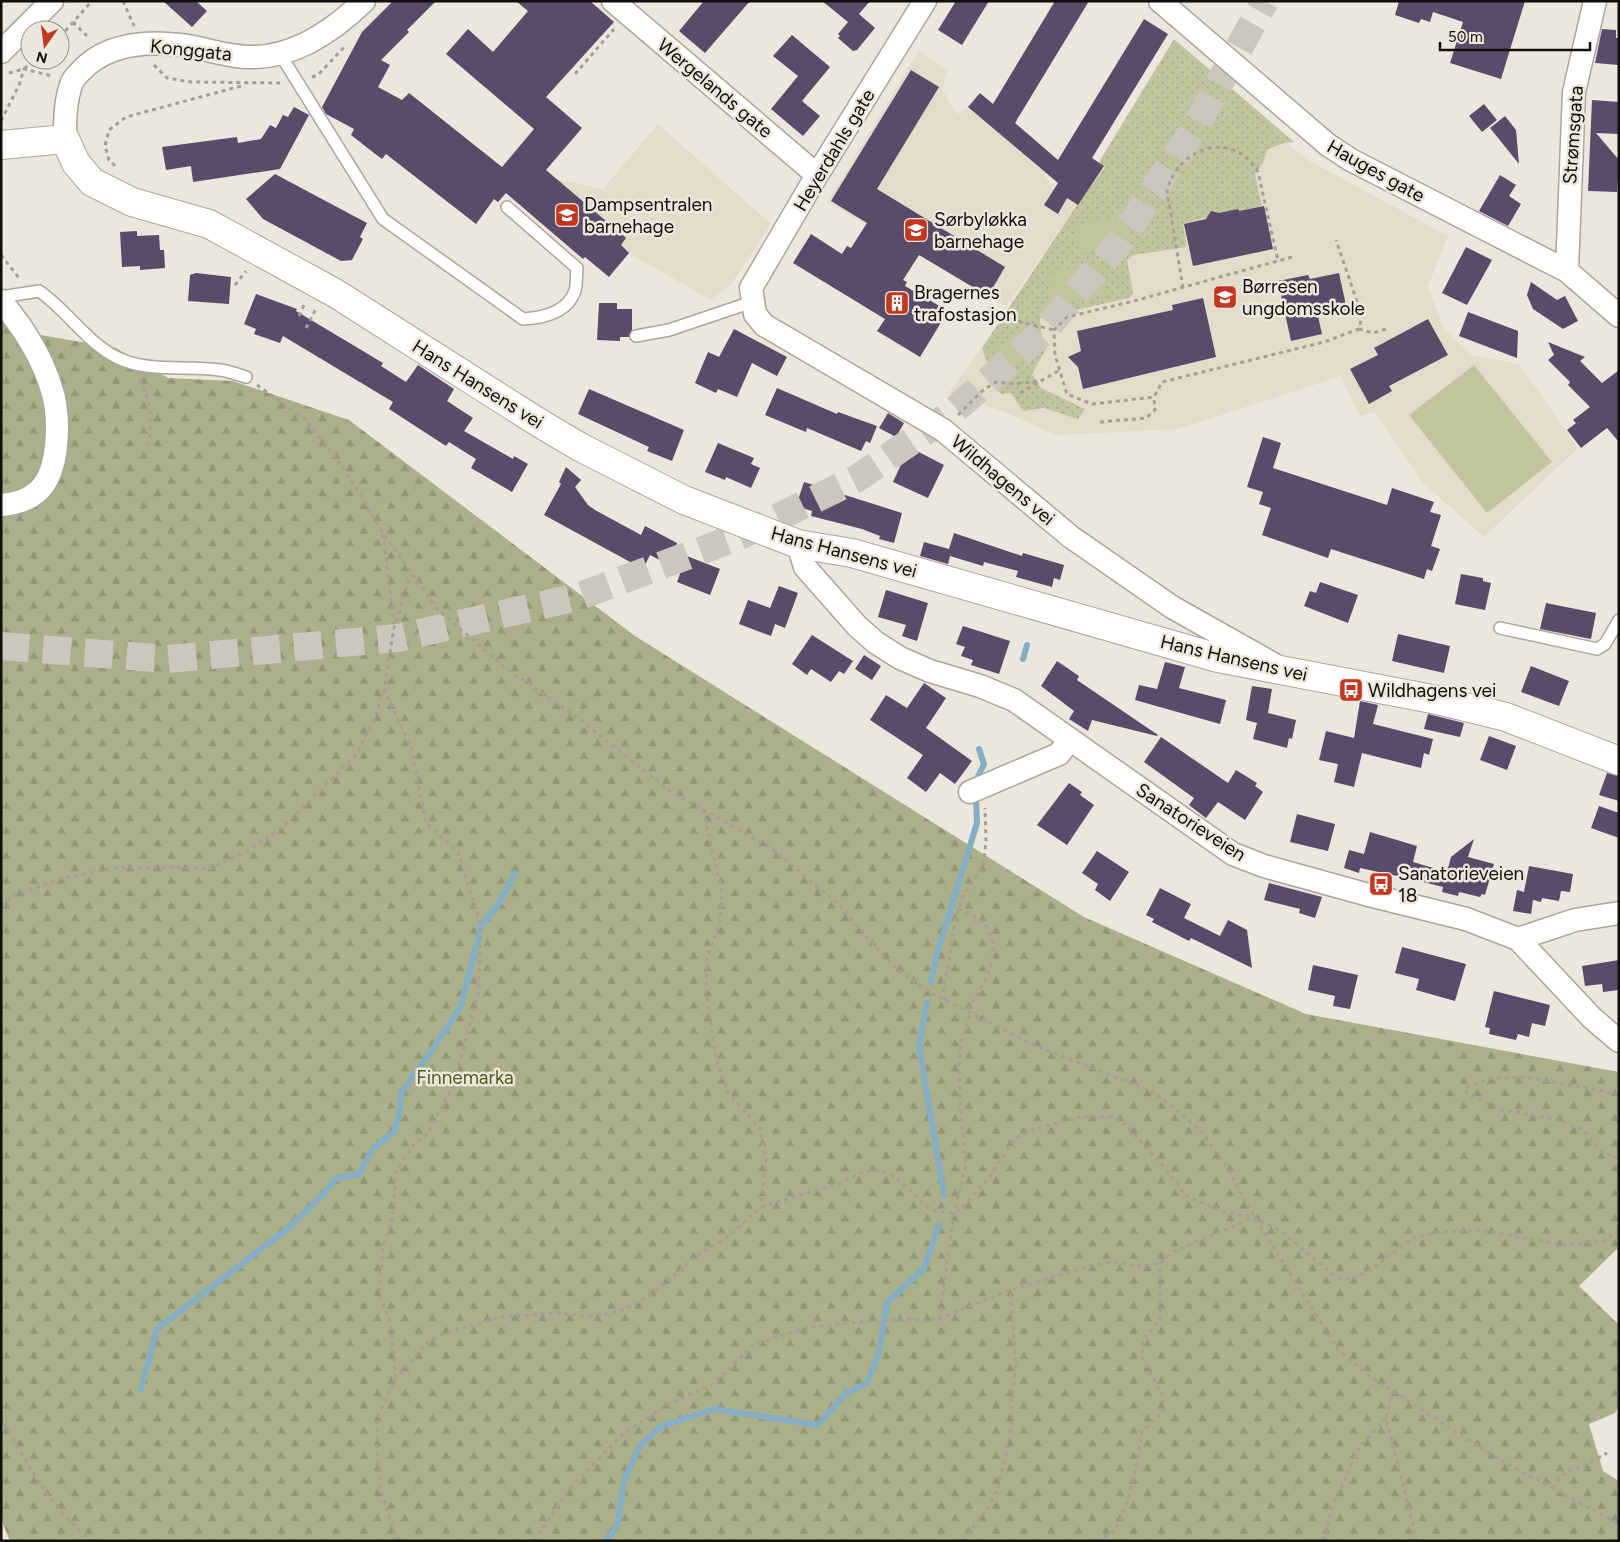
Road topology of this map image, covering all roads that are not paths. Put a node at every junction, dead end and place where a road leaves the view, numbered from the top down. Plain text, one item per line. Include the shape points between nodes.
1 (52, 1) edge
2 (364, 1) edge
3 (925, 1) edge
4 (1160, 1) edge
5 (1595, 1) edge
6 (621, 8) edge
7 (1, 52) edge
8 (280, 54) junction
9 (65, 139) junction
10 (1, 145) edge
11 (817, 175) junction
12 (507, 207) dead end
13 (1567, 271) junction
14 (1, 297) edge
15 (1, 302) edge
16 (752, 302) junction
17 (1619, 316) edge
18 (636, 336) dead end
19 (246, 377) road end
20 (1, 505) edge
21 (798, 544) junction
22 (1619, 620) edge
23 (1500, 628) dead end
24 (1286, 672) junction
25 (1070, 739) junction
26 (1619, 762) edge
27 (974, 790) road end
28 (1619, 913) edge
29 (1518, 939) junction
30 (1619, 1040) edge

1 - 7 street
2 - 8 street, Konggata via 311,42
3 - 11 street, Heyerdahls gate
4 - 13 street, Hauges gate via 1328,145 1351,160
5 - 13 street, Strømsgata via 1574,92
6 - 11 street, Wergelands gate
8 - 9 street, Konggata via 254,58 179,45 126,46 104,52 72,80 65,110
8 - 12 lane via 383,219 523,319 543,318 563,308 575,292 577,268
9 - 10 main road
9 - 21 main road, Hans Hansens vei via 76,163 92,182 132,202 209,224 335,293 580,446 684,500
11 - 16 street, Heyerdahls gate via 751,288
13 - 17 street, Hauges gate
14 - 19 lane via 39,291 115,357 130,363 220,370
15 - 20 street via 24,329 51,385 57,415 57,440 46,481 26,500
16 - 18 lane via 669,330
16 - 24 street, Wildhagens vei via 755,314 764,324 943,430 1071,537 1172,607
21 - 24 main road, Hans Hansens vei via 852,553 1218,658
21 - 25 street, Sanatorieveien via 805,567 874,642 908,662 1014,700
22 - 23 lane via 1605,644 1597,649
24 - 26 main road, Hans Hansens vei via 1437,700 1506,717
25 - 27 street via 1059,754
25 - 29 street, Sanatorieveien via 1233,854 1365,894 1466,918
28 - 29 street via 1576,920
29 - 30 street, Sanatorieveien via 1592,1018

